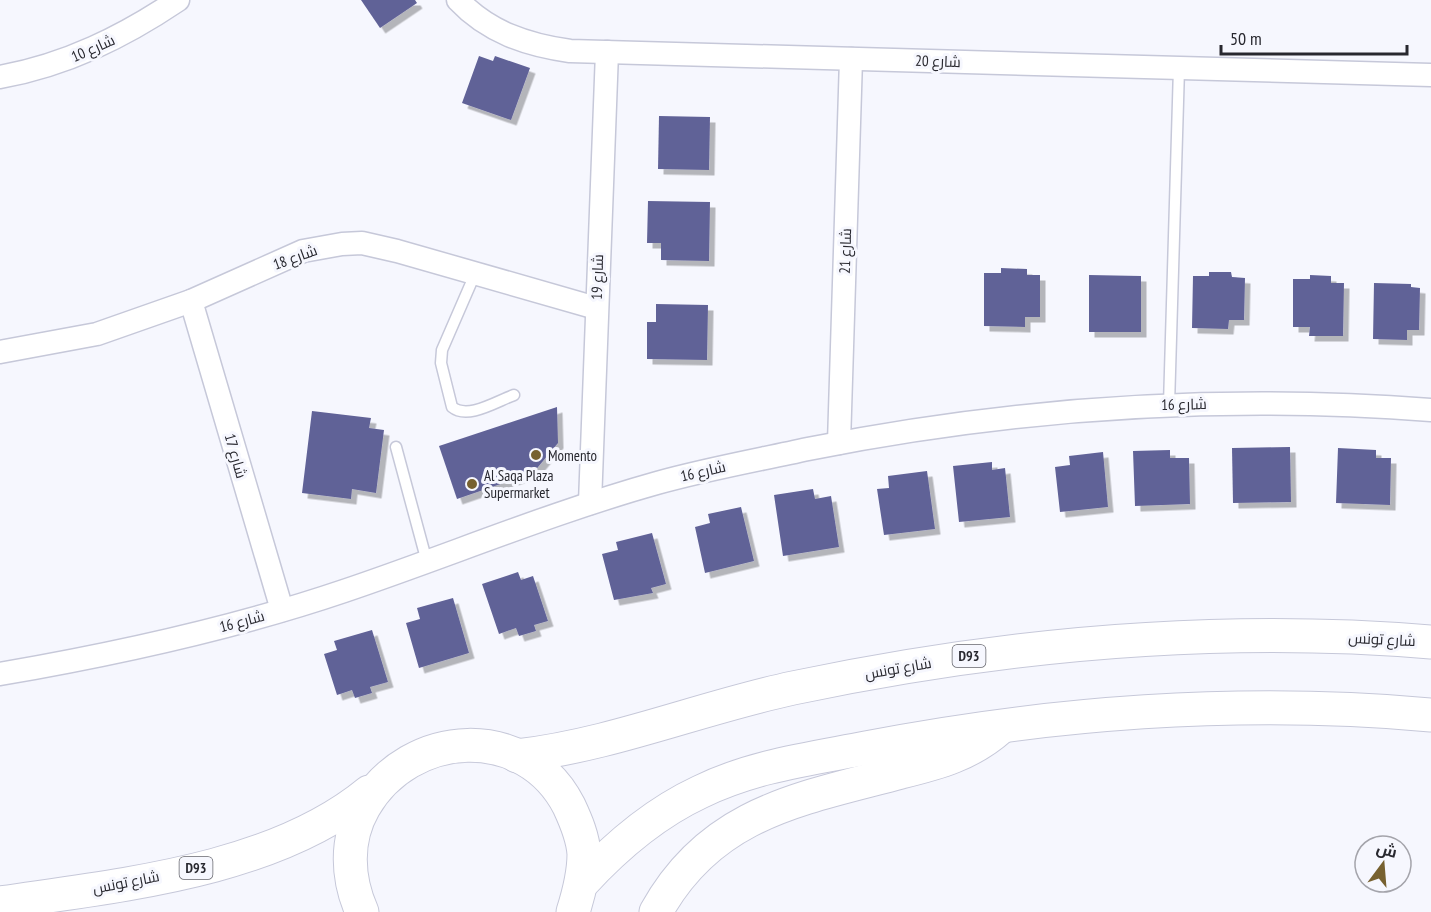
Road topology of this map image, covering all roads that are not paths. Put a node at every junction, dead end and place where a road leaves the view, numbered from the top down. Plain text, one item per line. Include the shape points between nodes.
1 (178, 0) edge
2 (458, 0) edge
3 (607, 52) junction
4 (851, 59) junction
5 (1179, 68) junction
6 (1431, 75) edge
7 (0, 77) edge
8 (475, 274) junction
9 (191, 301) junction
10 (596, 308) junction
11 (0, 352) edge
12 (514, 395) dead end
13 (1169, 405) junction
14 (1431, 410) edge
15 (839, 443) junction
16 (396, 447) dead end
17 (590, 503) junction
18 (427, 562) junction
19 (282, 610) junction
20 (1431, 642) edge
21 (0, 674) edge
22 (1431, 715) edge
23 (1004, 724) junction
24 (517, 756) junction
25 (375, 787) junction
26 (577, 897) edge
27 (0, 903) edge
28 (362, 912) edge
29 (656, 912) edge

1 - 7 street, شارع 10 via 96,48
2 - 3 street, شارع 20 via 484,22 526,43 570,51
3 - 4 street, شارع 20
3 - 10 street, شارع 19
4 - 5 street, شارع 20
4 - 15 street, شارع 21
5 - 6 street, شارع 20
5 - 13 lane
8 - 9 street, شارع 18 via 362,243 342,244 294,255
8 - 10 street, شارع 18
8 - 12 lane via 442,350 441,363 452,408 469,412
9 - 11 street, شارع 18 via 97,334
9 - 19 street, شارع 17
10 - 17 street, شارع 19
13 - 14 street, شارع 16 via 1321,403
13 - 15 street, شارع 16 via 1012,416
15 - 17 street, شارع 16 via 715,468
16 - 18 lane
17 - 18 street, شارع 16
18 - 19 street, شارع 16
19 - 21 street, شارع 16 via 163,642
20 - 24 main road, شارع تونس / D93 via 1249,635 1007,651 789,689 606,740
22 - 23 main road via 1356,708 1193,708
23 - 26 main road via 786,763 733,778 699,792 638,830
23 - 29 main road via 976,747 942,762 786,803 748,819 699,855
24 - 25 main road, شارع تونس via 480,745 441,747 405,762
24 - 26 main road via 543,772 577,822 584,852
25 - 27 main road, شارع تونس / D93 via 332,820 256,854 153,877
25 - 28 main road via 357,819 349,855 353,892

